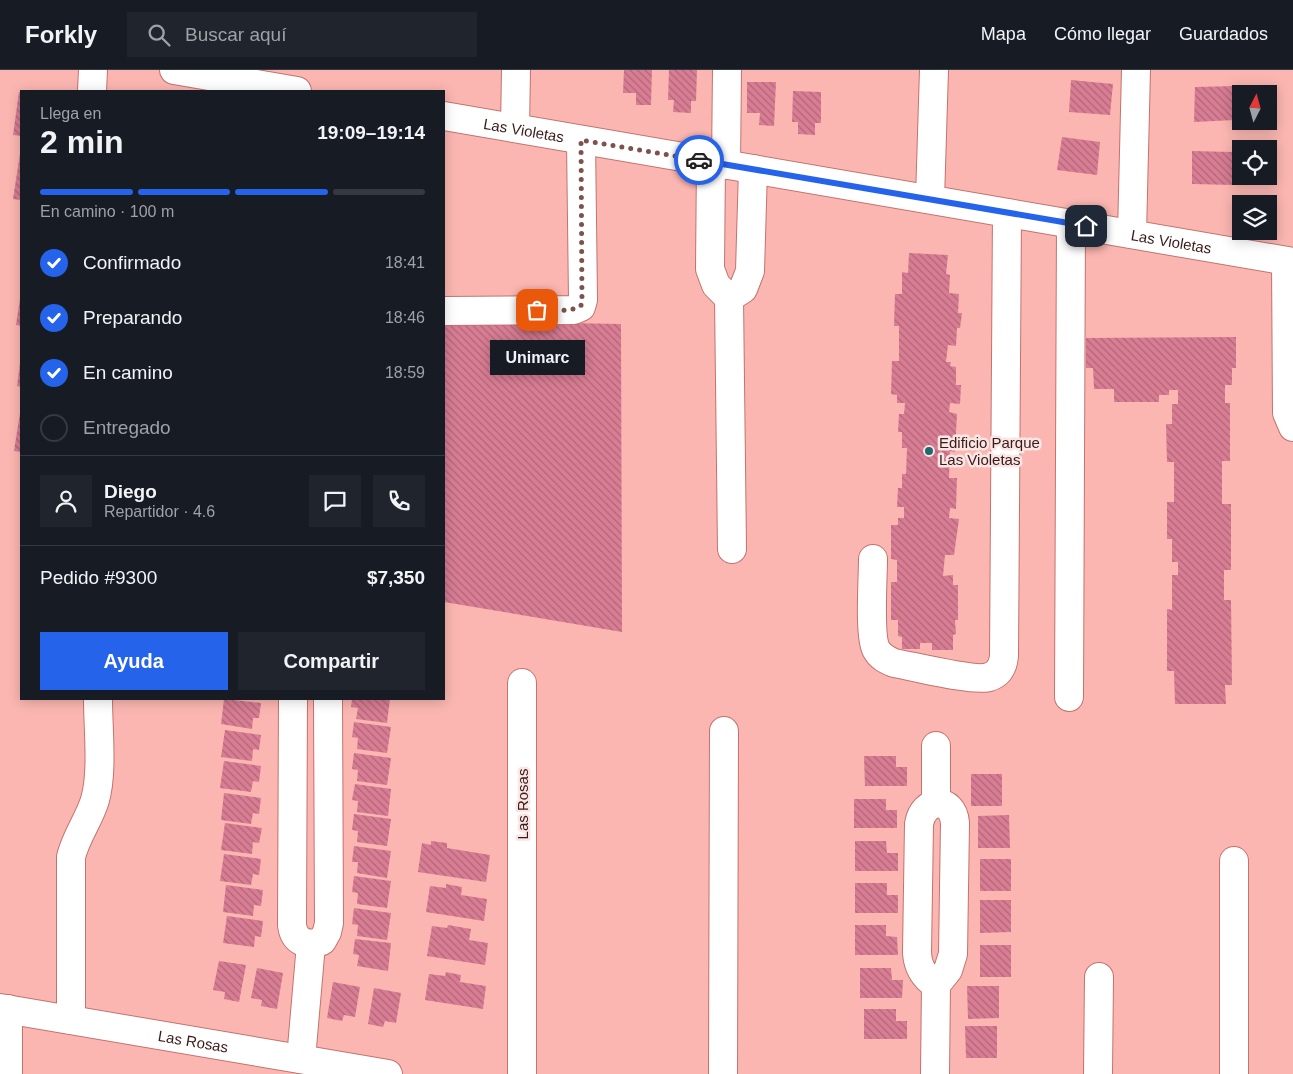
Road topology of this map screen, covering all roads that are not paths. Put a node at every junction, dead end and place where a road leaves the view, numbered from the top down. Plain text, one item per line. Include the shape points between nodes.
1 (93, 70) edge
2 (174, 70) edge
3 (516, 70) edge
4 (728, 70) edge
5 (934, 70) edge
6 (1136, 70) edge
7 (293, 84) edge
8 (92, 90) edge
9 (445, 116) edge
10 (515, 128) junction
11 (581, 140) junction
12 (719, 164) junction
13 (753, 169) junction
14 (930, 199) junction
15 (1007, 213) junction
16 (1071, 224) junction
17 (1132, 234) junction
18 (1289, 261) edge
19 (729, 298) junction
20 (445, 310) edge
21 (1293, 427) edge
22 (732, 549) dead end
23 (873, 559) dead end
24 (522, 683) dead end
25 (1070, 697) dead end
26 (98, 700) edge
27 (293, 700) edge
28 (328, 700) edge
29 (724, 730) dead end
30 (936, 746) dead end
31 (936, 803) junction
32 (1234, 861) dead end
33 (311, 944) junction
34 (1099, 977) dead end
35 (936, 985) junction
36 (4, 1008) edge
37 (71, 1020) junction
38 (310, 1065) edge
39 (8, 1074) edge
40 (388, 1074) edge
41 (522, 1074) edge
42 (724, 1074) edge
43 (935, 1074) edge
44 (1098, 1074) edge
45 (1234, 1074) edge

1 - 8 street
2 - 7 street
3 - 10 street
4 - 12 street
5 - 14 street
6 - 17 street
9 - 10 street, Las Violetas
10 - 11 street, Las Violetas
11 - 12 street, Las Violetas
11 - 20 street via 581,307 574,310
12 - 13 street, Las Violetas
12 - 19 street via 710,269 716,285
13 - 14 street, Las Violetas
13 - 19 street via 750,271 742,289
14 - 15 street, Las Violetas
15 - 16 street, Las Violetas
15 - 23 street via 1004,656 1000,669 990,677 976,678 894,663 879,654 872,632
16 - 17 street, Las Violetas
16 - 25 street
17 - 18 street, Las Violetas
18 - 21 street via 1287,413
19 - 22 street
24 - 41 street, Las Rosas
26 - 37 street via 98,785 71,857
27 - 33 street via 292,925 296,936
28 - 33 street via 329,923 322,940
29 - 42 street
30 - 31 street
31 - 35 street via 920,816 917,953 923,975
31 - 35 street via 950,808 955,823 952,954 948,970
32 - 45 street
33 - 38 street
34 - 44 street
35 - 43 street
36 - 37 street, Las Rosas
36 - 39 street
37 - 38 street, Las Rosas
38 - 40 street, Las Rosas

